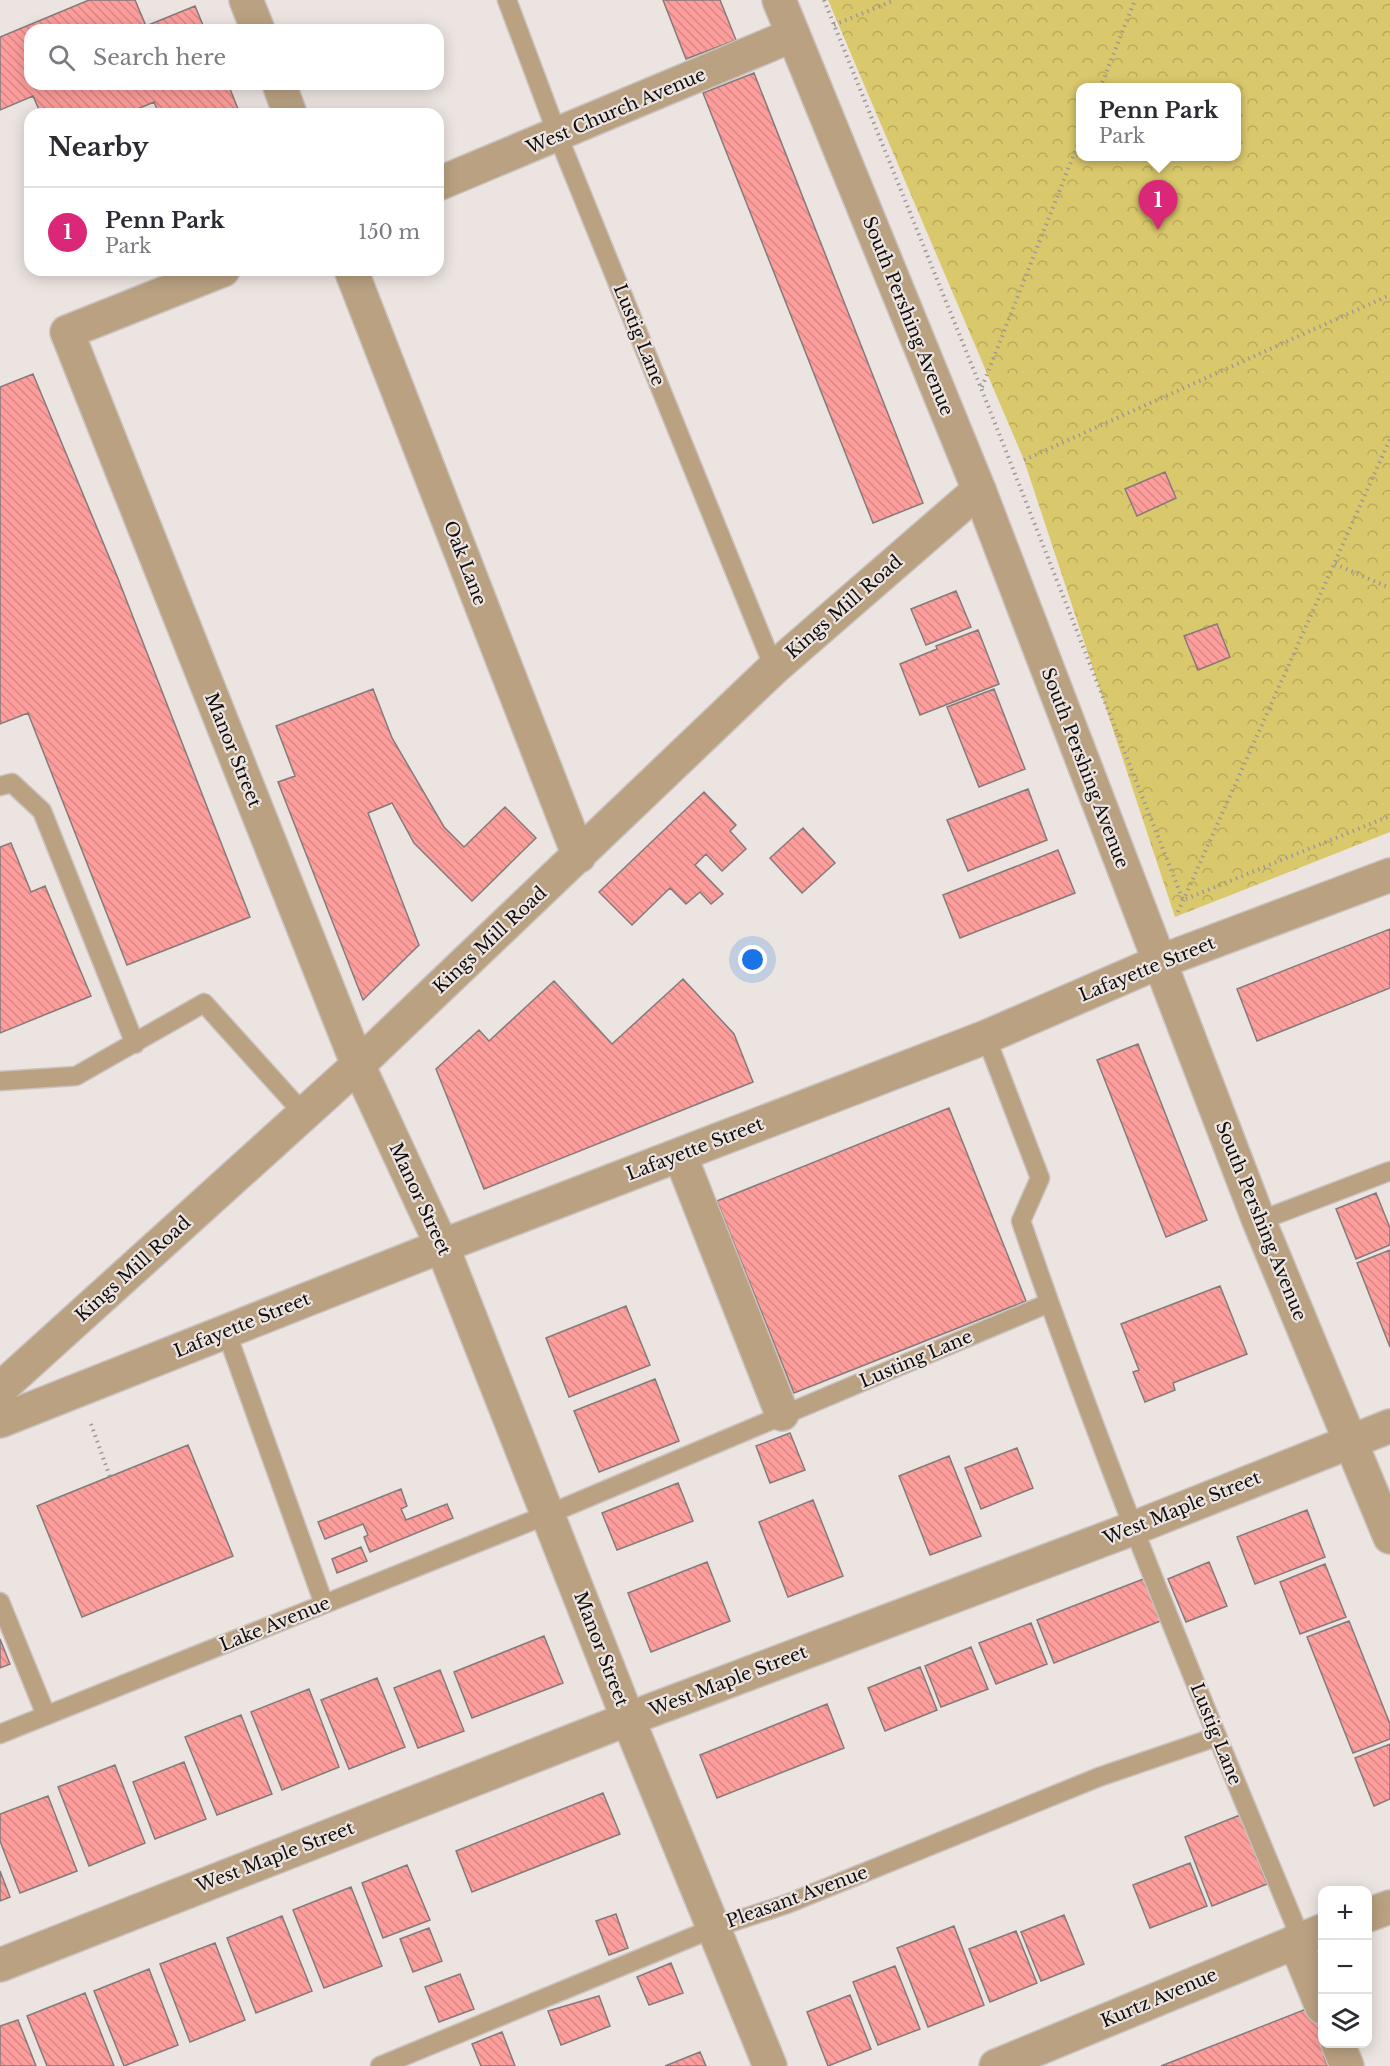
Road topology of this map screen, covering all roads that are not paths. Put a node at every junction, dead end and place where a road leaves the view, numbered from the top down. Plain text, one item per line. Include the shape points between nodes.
1 (246, 0) edge
2 (507, 0) edge
3 (779, 0) edge
4 (256, 24) edge
5 (794, 35) junction
6 (281, 90) edge
7 (289, 108) edge
8 (558, 136) junction
9 (444, 182) edge
10 (208, 276) edge
11 (353, 276) edge
12 (980, 490) junction
13 (774, 668) junction
14 (0, 786) edge
15 (579, 856) junction
16 (1390, 875) edge
17 (1159, 962) junction
18 (986, 1037) junction
19 (135, 1044) junction
20 (358, 1065) junction
21 (0, 1082) edge
22 (304, 1114) junction
23 (680, 1155) junction
24 (1390, 1171) edge
25 (1259, 1221) junction
26 (442, 1246) junction
27 (1049, 1303) junction
28 (226, 1331) junction
29 (0, 1389) edge
30 (782, 1414) junction
31 (0, 1421) edge
32 (1390, 1426) edge
33 (1352, 1441) junction
34 (549, 1514) junction
35 (1134, 1528) junction
36 (1390, 1537) edge
37 (0, 1602) edge
38 (324, 1604) junction
39 (46, 1715) junction
40 (628, 1719) junction
41 (0, 1734) edge
42 (1216, 1737) junction
43 (1390, 1907) edge
44 (1372, 1914) edge
45 (714, 1928) junction
46 (1306, 1937) edge
47 (0, 1965) edge
48 (1320, 1994) edge
49 (1340, 2048) edge
50 (1006, 2064) edge
51 (381, 2066) edge
52 (770, 2066) edge
53 (1347, 2066) edge

1 - 4 street
2 - 8 lane, Lustig Lane
3 - 5 street, South Pershing Avenue
5 - 8 street, West Church Avenue
5 - 12 street, South Pershing Avenue
6 - 7 street
8 - 9 street, West Church Avenue
8 - 13 lane, Lustig Lane
10 - 20 street, Manor Street via 67,332
11 - 15 street, Oak Lane
12 - 13 street, Kings Mill Road
12 - 17 street, South Pershing Avenue
13 - 15 street, Kings Mill Road
14 - 19 lane via 12,783 42,811
15 - 20 street, Kings Mill Road
16 - 17 street, Lafayette Street
17 - 18 street, Lafayette Street
17 - 25 street, South Pershing Avenue
18 - 23 street, Lafayette Street
18 - 27 lane, Lustig Lane via 1040,1178 1021,1221
19 - 21 lane via 76,1076
19 - 22 lane via 204,1003
20 - 22 street, Kings Mill Road
20 - 26 street, Manor Street
22 - 29 street, Kings Mill Road
23 - 26 street, Lafayette Street
23 - 30 street
24 - 25 lane
25 - 33 street, South Pershing Avenue
26 - 28 street, Lafayette Street
26 - 34 street, Manor Street
27 - 30 lane, Lusting Lane
27 - 35 lane, Lustig Lane
28 - 31 street, Lafayette Street
28 - 38 lane
30 - 34 lane, Lusting Lane
32 - 33 street, West Maple Street
33 - 35 street, West Maple Street
33 - 36 street, South Pershing Avenue
34 - 38 lane, Lake Avenue
34 - 40 street, Manor Street
35 - 40 street, West Maple Street
35 - 42 lane, Lustig Lane
37 - 39 lane
38 - 39 lane, Lake Avenue
39 - 41 lane, Lake Avenue
40 - 45 street, Manor Street
40 - 47 street, West Maple Street
42 - 45 lane, Pleasant Avenue via 1099,1777 787,1904
42 - 46 lane, Lustig Lane
43 - 44 street
45 - 51 lane, Pleasant Avenue
45 - 52 street, Manor Street
46 - 48 street, Lustig Lane
46 - 50 street, Kurtz Avenue
49 - 53 street

